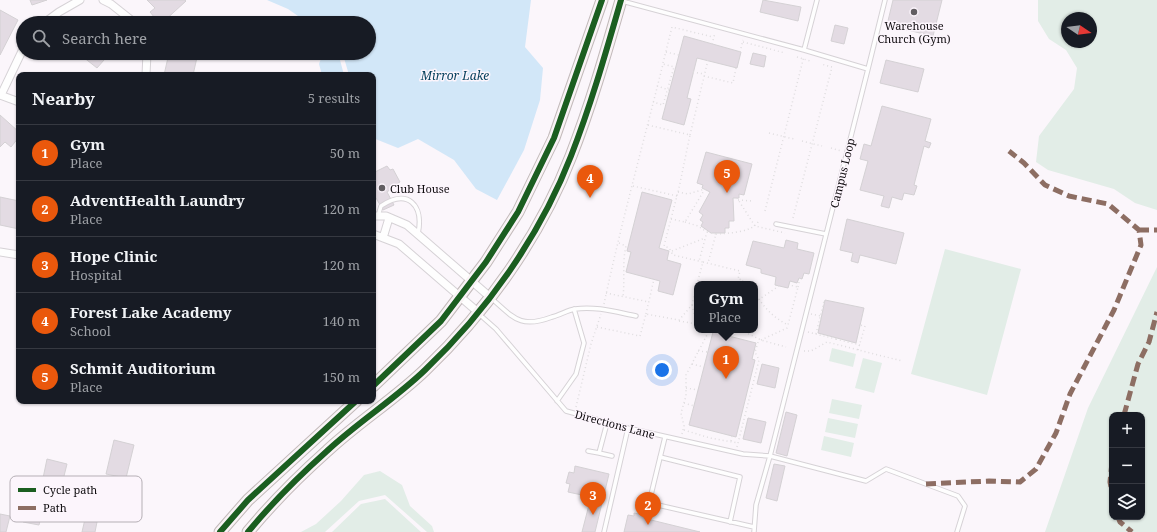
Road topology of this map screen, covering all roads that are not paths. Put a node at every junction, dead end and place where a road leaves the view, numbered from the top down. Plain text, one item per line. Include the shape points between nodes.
1 (80, 0) edge
2 (103, 0) edge
3 (602, 0) edge
4 (620, 0) edge
5 (817, 0) edge
6 (885, 0) edge
7 (55, 16) edge
8 (126, 16) edge
9 (804, 50) junction
10 (18, 60) edge
11 (147, 60) edge
12 (868, 69) junction
13 (146, 72) edge
14 (1, 95) edge
15 (16, 101) edge
16 (376, 216) edge
17 (389, 218) junction
18 (776, 224) dead end
19 (418, 234) junction
20 (826, 234) junction
21 (376, 235) edge
22 (383, 238) junction
23 (0, 252) edge
24 (16, 255) edge
25 (472, 281) junction
26 (460, 296) junction
27 (490, 297) junction
28 (574, 309) junction
29 (478, 313) junction
30 (636, 316) dead end
31 (376, 383) edge
32 (557, 401) junction
33 (353, 404) edge
34 (607, 423) junction
35 (628, 428) junction
36 (665, 437) junction
37 (588, 451) dead end
38 (599, 453) junction
39 (612, 456) dead end
40 (770, 456) junction
41 (660, 457) junction
42 (730, 522) junction
43 (754, 527) junction
44 (220, 532) edge
45 (248, 532) edge
46 (604, 532) edge
47 (754, 532) edge
48 (957, 532) edge

1 - 7 street
2 - 8 street
3 - 25 main road via 554,138 518,212
4 - 9 lane
4 - 27 main road via 594,93 570,157 547,208 509,272
5 - 9 lane
6 - 12 lane, Campus Loop
9 - 12 lane
10 - 14 street
11 - 13 street
12 - 20 lane, Campus Loop
14 - 15 street
16 - 17 street
16 - 19 lane via 381,206 391,199 405,199 413,203 417,209 420,222
17 - 19 street via 406,225
17 - 22 street
18 - 20 lane
19 - 25 street
20 - 40 lane, Campus Loop
21 - 22 street
22 - 26 street via 399,244
23 - 24 street
25 - 26 main road
25 - 27 street
26 - 29 street
26 - 31 main road via 441,321
27 - 28 lane via 514,318 526,323 540,322
27 - 29 main road
28 - 30 lane via 593,308
28 - 32 lane via 584,343 576,374
29 - 32 lane, Directions Lane via 496,328
29 - 45 main road via 467,328 424,371 327,450
32 - 34 lane, Directions Lane via 566,411
33 - 44 main road via 248,500
34 - 35 lane, Directions Lane
34 - 38 lane
35 - 36 lane, Directions Lane
35 - 46 lane
36 - 40 lane, Directions Lane via 736,452
36 - 41 lane
37 - 38 lane
38 - 39 lane
40 - 43 lane, Campus Loop via 756,505
40 - 48 lane, Directions Lane via 866,481 886,469 958,496 965,506
41 - 42 lane via 740,477
41 - 42 lane via 650,503
42 - 43 lane
43 - 47 lane, Campus Loop

